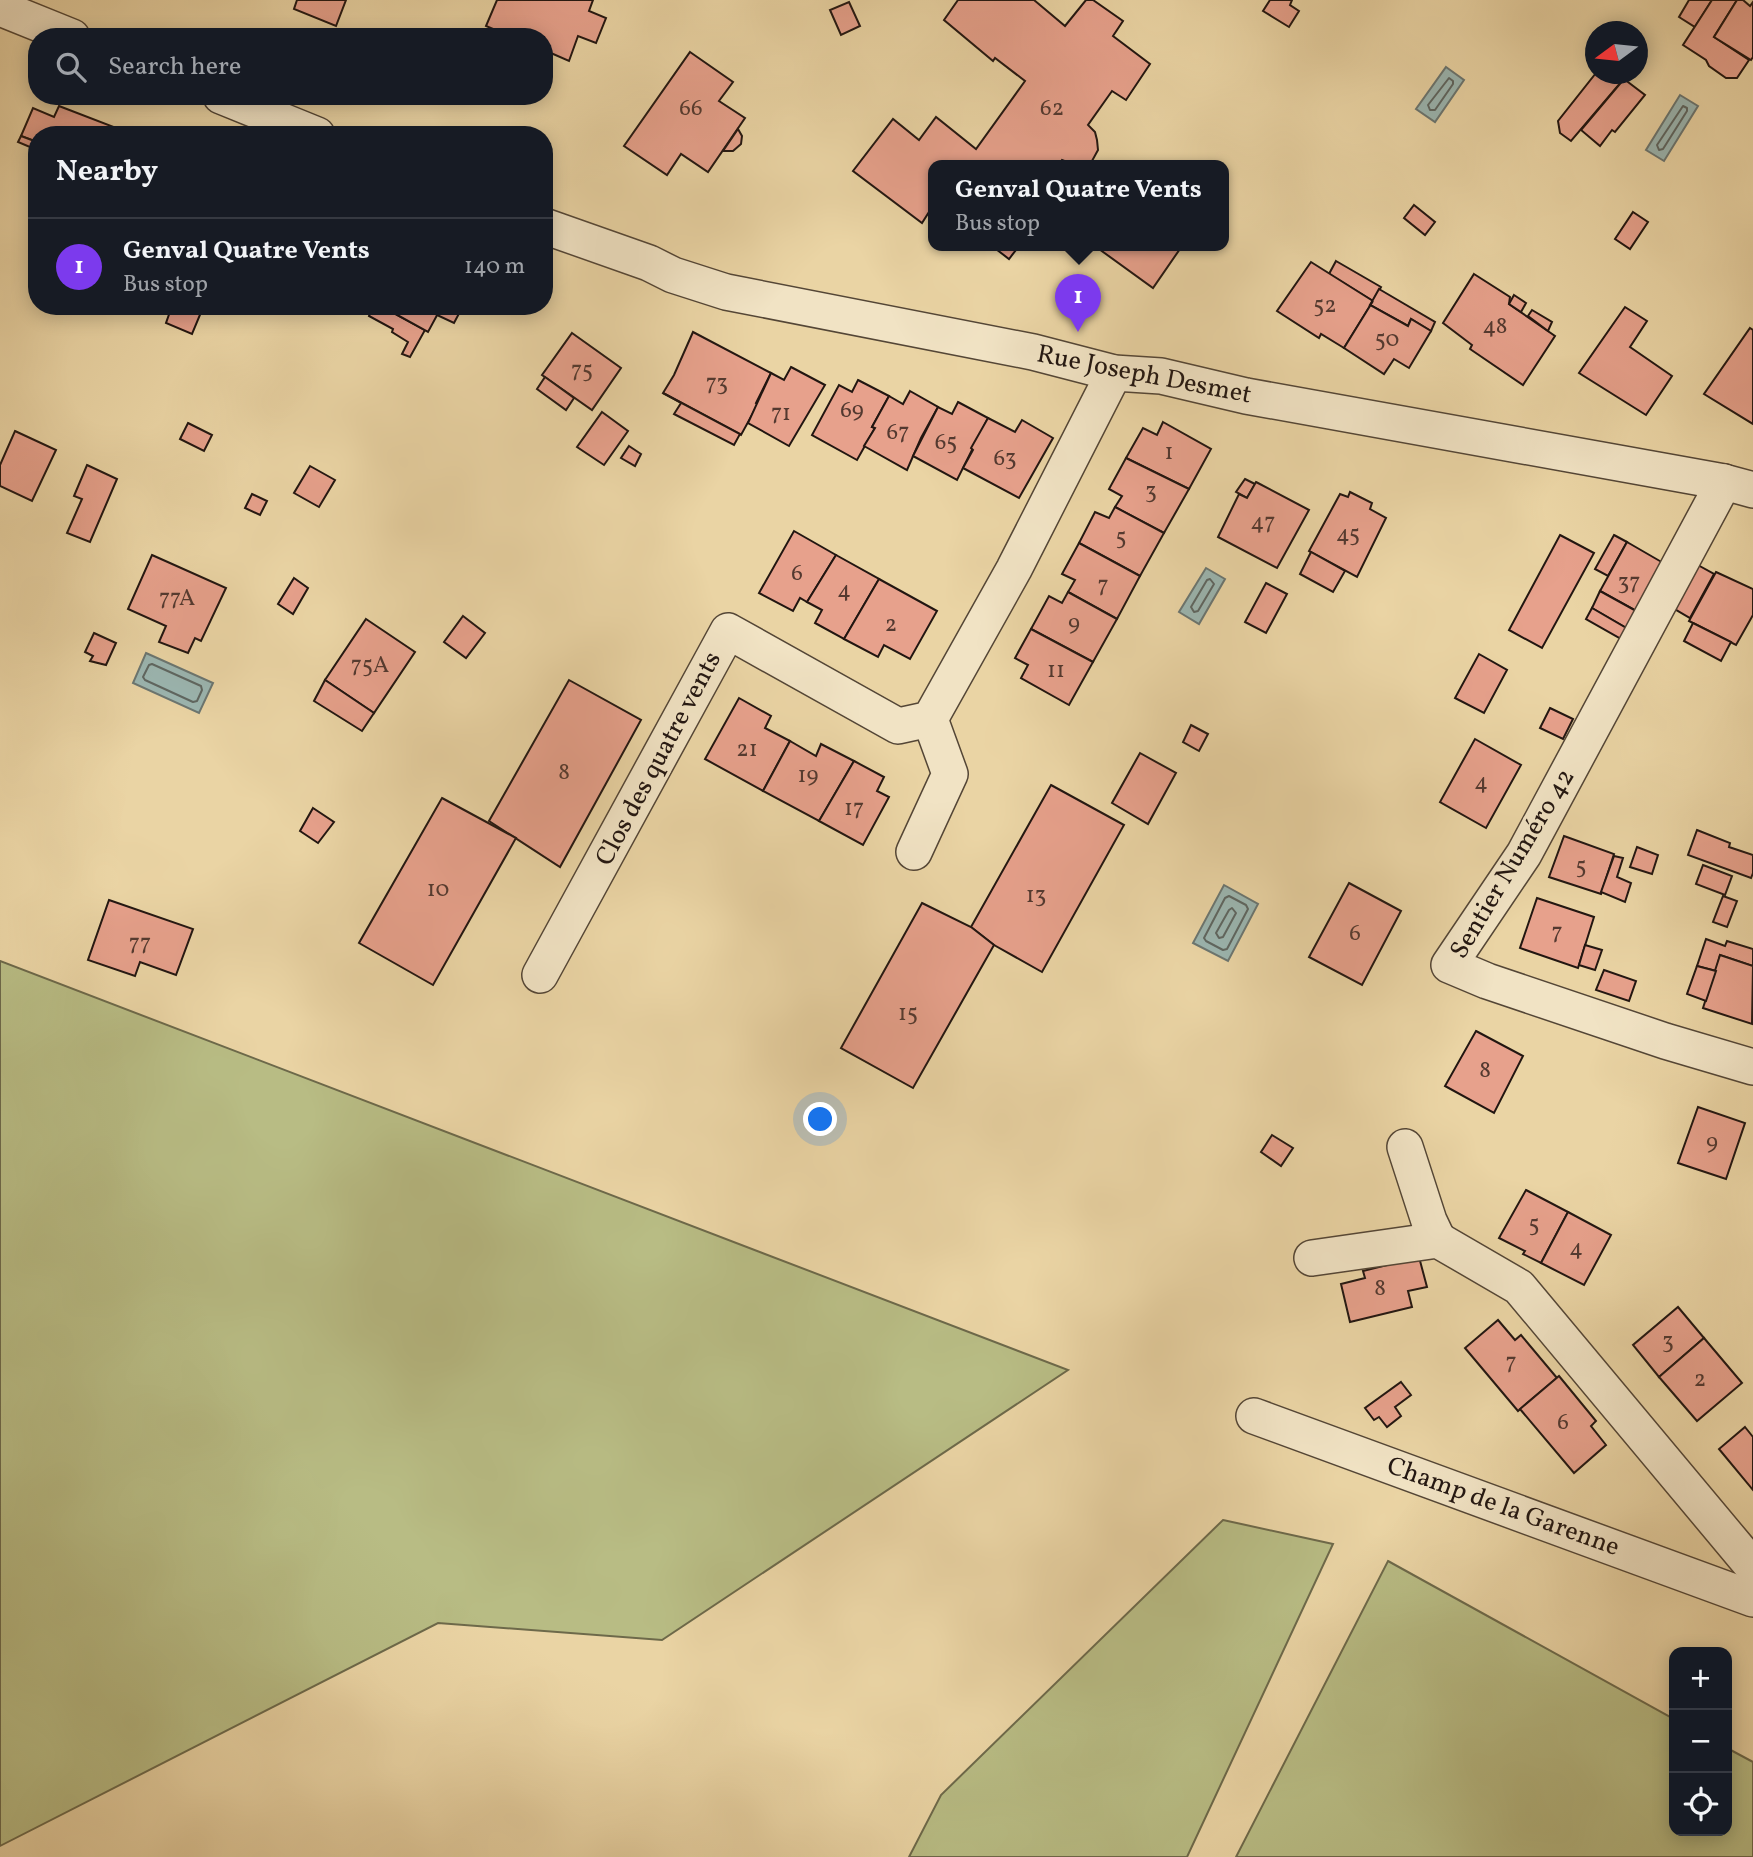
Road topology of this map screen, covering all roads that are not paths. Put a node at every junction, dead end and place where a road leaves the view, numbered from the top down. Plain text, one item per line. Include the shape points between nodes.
1 (0, 8) edge
2 (50, 28) edge
3 (243, 105) edge
4 (295, 126) edge
5 (553, 229) edge
6 (1114, 373) junction
7 (1738, 486) edge
8 (930, 719) junction
9 (915, 852) dead end
10 (540, 975) dead end
11 (1753, 1067) edge
12 (1405, 1147) dead end
13 (1438, 1240) junction
14 (1312, 1258) dead end
15 (1254, 1416) dead end
16 (1753, 1567) edge
17 (1753, 1599) edge

1 - 2 street
3 - 4 street
5 - 6 street, Rue Joseph Desmet via 726,292 1033,352
6 - 7 street, Rue Joseph Desmet via 1161,376 1245,396
6 - 8 street via 1014,569
7 - 11 street, Sentier Numéro 42 via 1524,854 1449,965
8 - 9 street via 950,774
8 - 10 street, Clos des quatre vents via 898,726 728,631
12 - 13 street
13 - 14 street
13 - 16 street via 1519,1287
15 - 17 street, Champ de la Garenne

